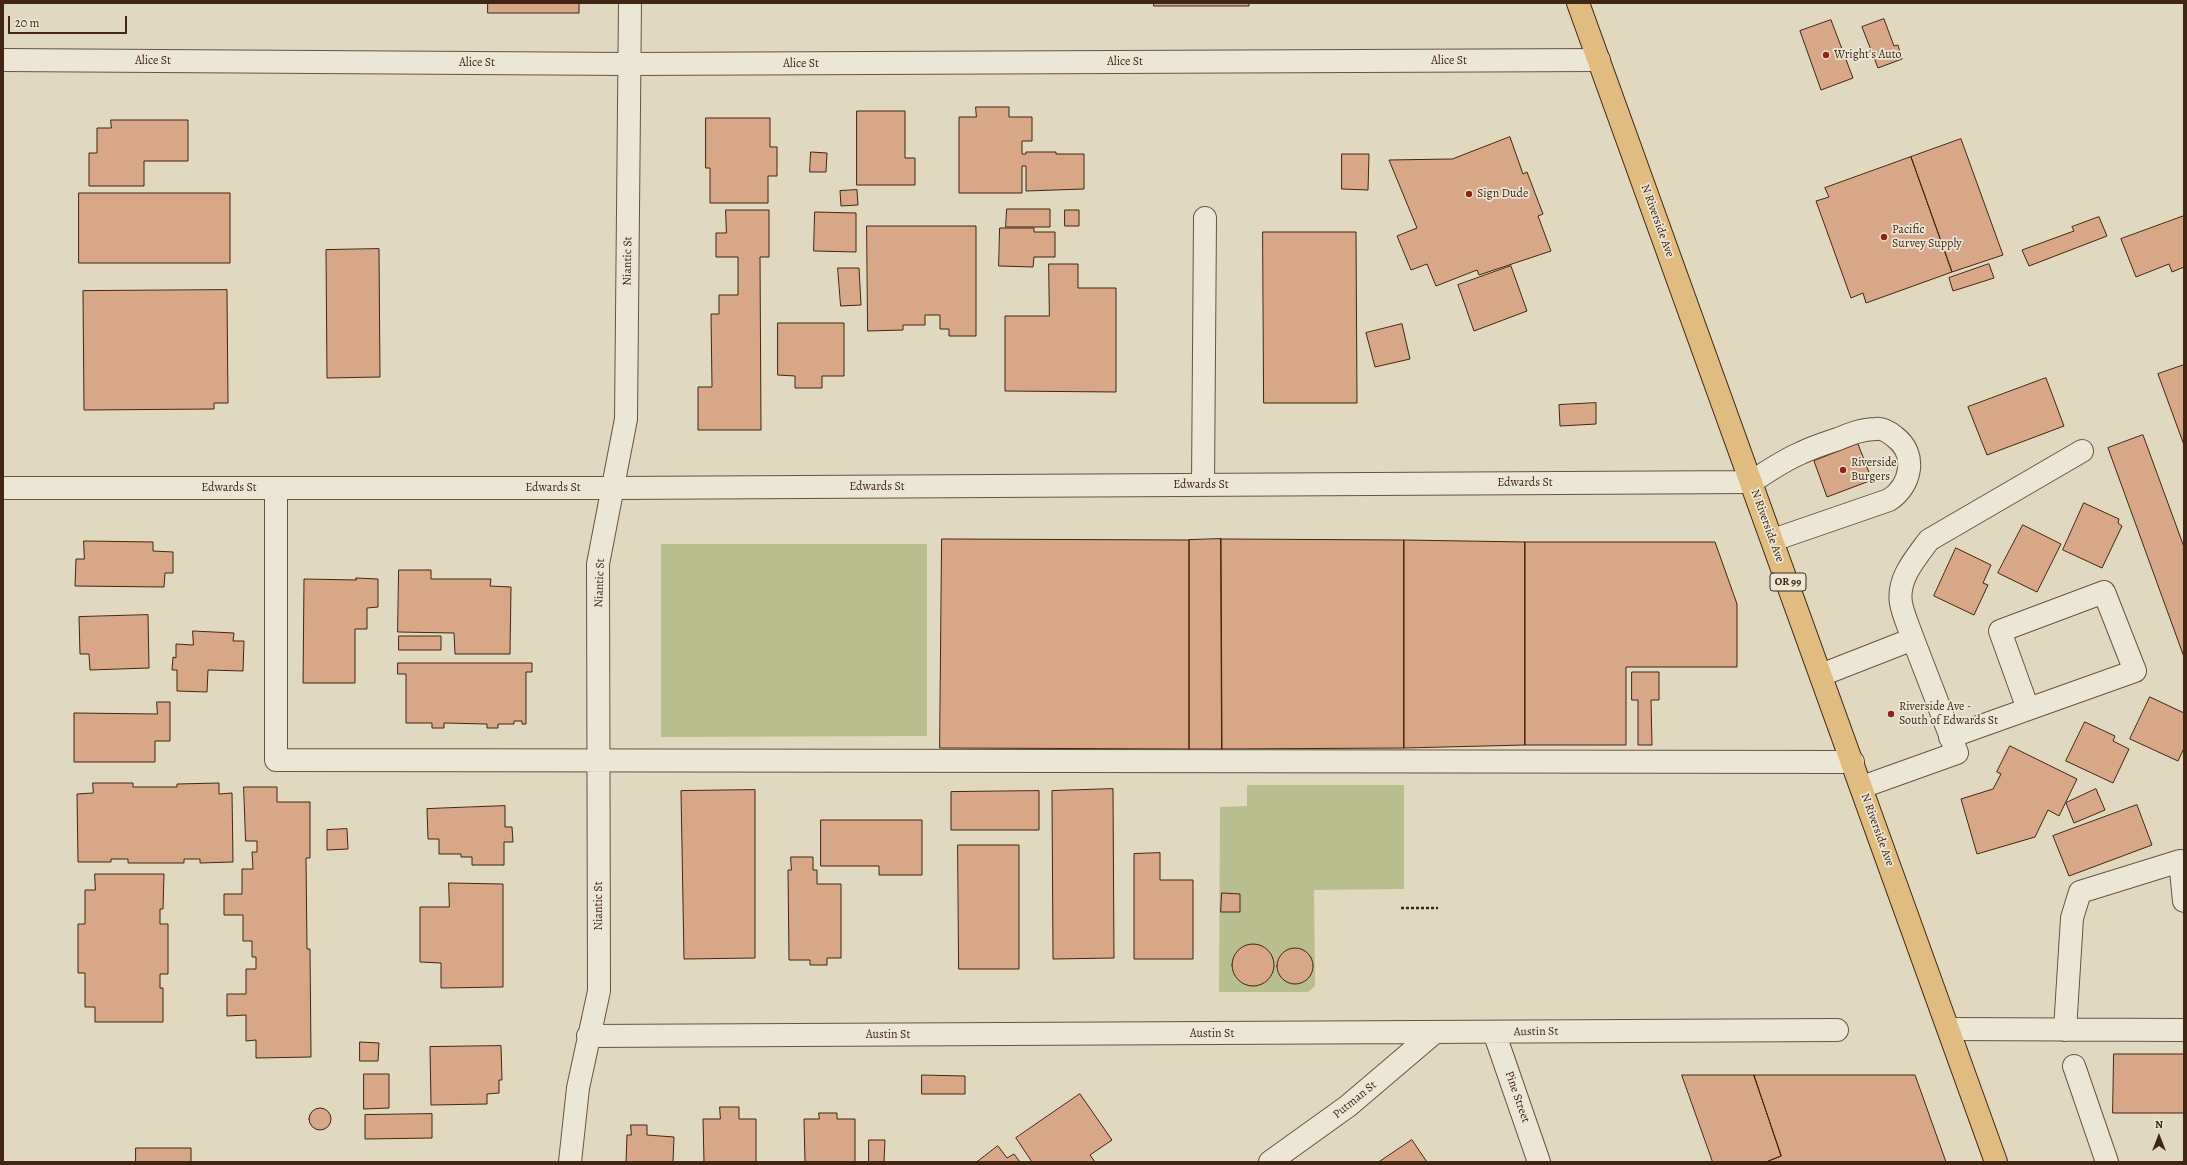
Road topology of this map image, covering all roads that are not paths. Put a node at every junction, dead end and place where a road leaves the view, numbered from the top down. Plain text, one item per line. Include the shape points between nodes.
1 (630, 3) edge
2 (1578, 3) edge
3 (3, 60) edge
4 (1598, 60) junction
5 (629, 64) junction
6 (1205, 218) dead end
7 (2082, 451) dead end
8 (1751, 482) junction
9 (1203, 485) junction
10 (3, 488) edge
11 (276, 488) junction
12 (614, 488) junction
13 (1773, 540) junction
14 (1913, 639) junction
15 (1821, 675) junction
16 (2028, 709) junction
17 (1950, 737) junction
18 (599, 761) junction
19 (1853, 762) junction
20 (1862, 787) junction
21 (2184, 901) edge
22 (1949, 1029) junction
23 (1837, 1030) dead end
24 (2065, 1030) junction
25 (2184, 1030) edge
26 (1435, 1032) junction
27 (1494, 1032) junction
28 (588, 1036) junction
29 (2074, 1066) dead end
30 (570, 1162) edge
31 (1270, 1162) edge
32 (1539, 1162) edge
33 (1996, 1162) edge
34 (2107, 1162) edge

1 - 5 street, Niantic St
2 - 4 main road, N Riverside Ave / OR 99
3 - 5 street, Alice St
4 - 5 street, Alice St
4 - 8 main road, N Riverside Ave / OR 99
5 - 12 street, Niantic St via 626,419
6 - 9 street
7 - 14 street via 1929,540 1912,562 1901,586 1901,604
8 - 9 street, Edwards St
8 - 13 main road, N Riverside Ave / OR 99
8 - 13 street via 1800,453 1863,430 1878,428 1887,431 1900,440 1907,452 1907,480 1899,494 1889,500
9 - 12 street, Edwards St
10 - 11 street, Edwards St
11 - 12 street, Edwards St
11 - 18 street via 276,760
12 - 18 street, Niantic St via 598,564
13 - 15 main road, N Riverside Ave / OR 99
14 - 15 street
14 - 17 street
15 - 19 main road, N Riverside Ave / OR 99
16 - 16 street via 2135,671 2104,592 2000,631
16 - 17 street
17 - 20 street via 1957,753
18 - 19 street
18 - 28 street, Niantic St via 599,991
19 - 20 main road, N Riverside Ave / OR 99
20 - 22 main road, N Riverside Ave / OR 99
21 - 24 street via 2180,861 2080,892 2072,918
22 - 24 street
22 - 33 main road, N Riverside Ave / OR 99
23 - 27 street, Austin St
24 - 25 street
26 - 27 street, Austin St
26 - 28 street, Austin St
26 - 31 street, Putman St via 1348,1106
27 - 32 street, Pine Street
28 - 30 street, Niantic St via 578,1088
29 - 34 street

